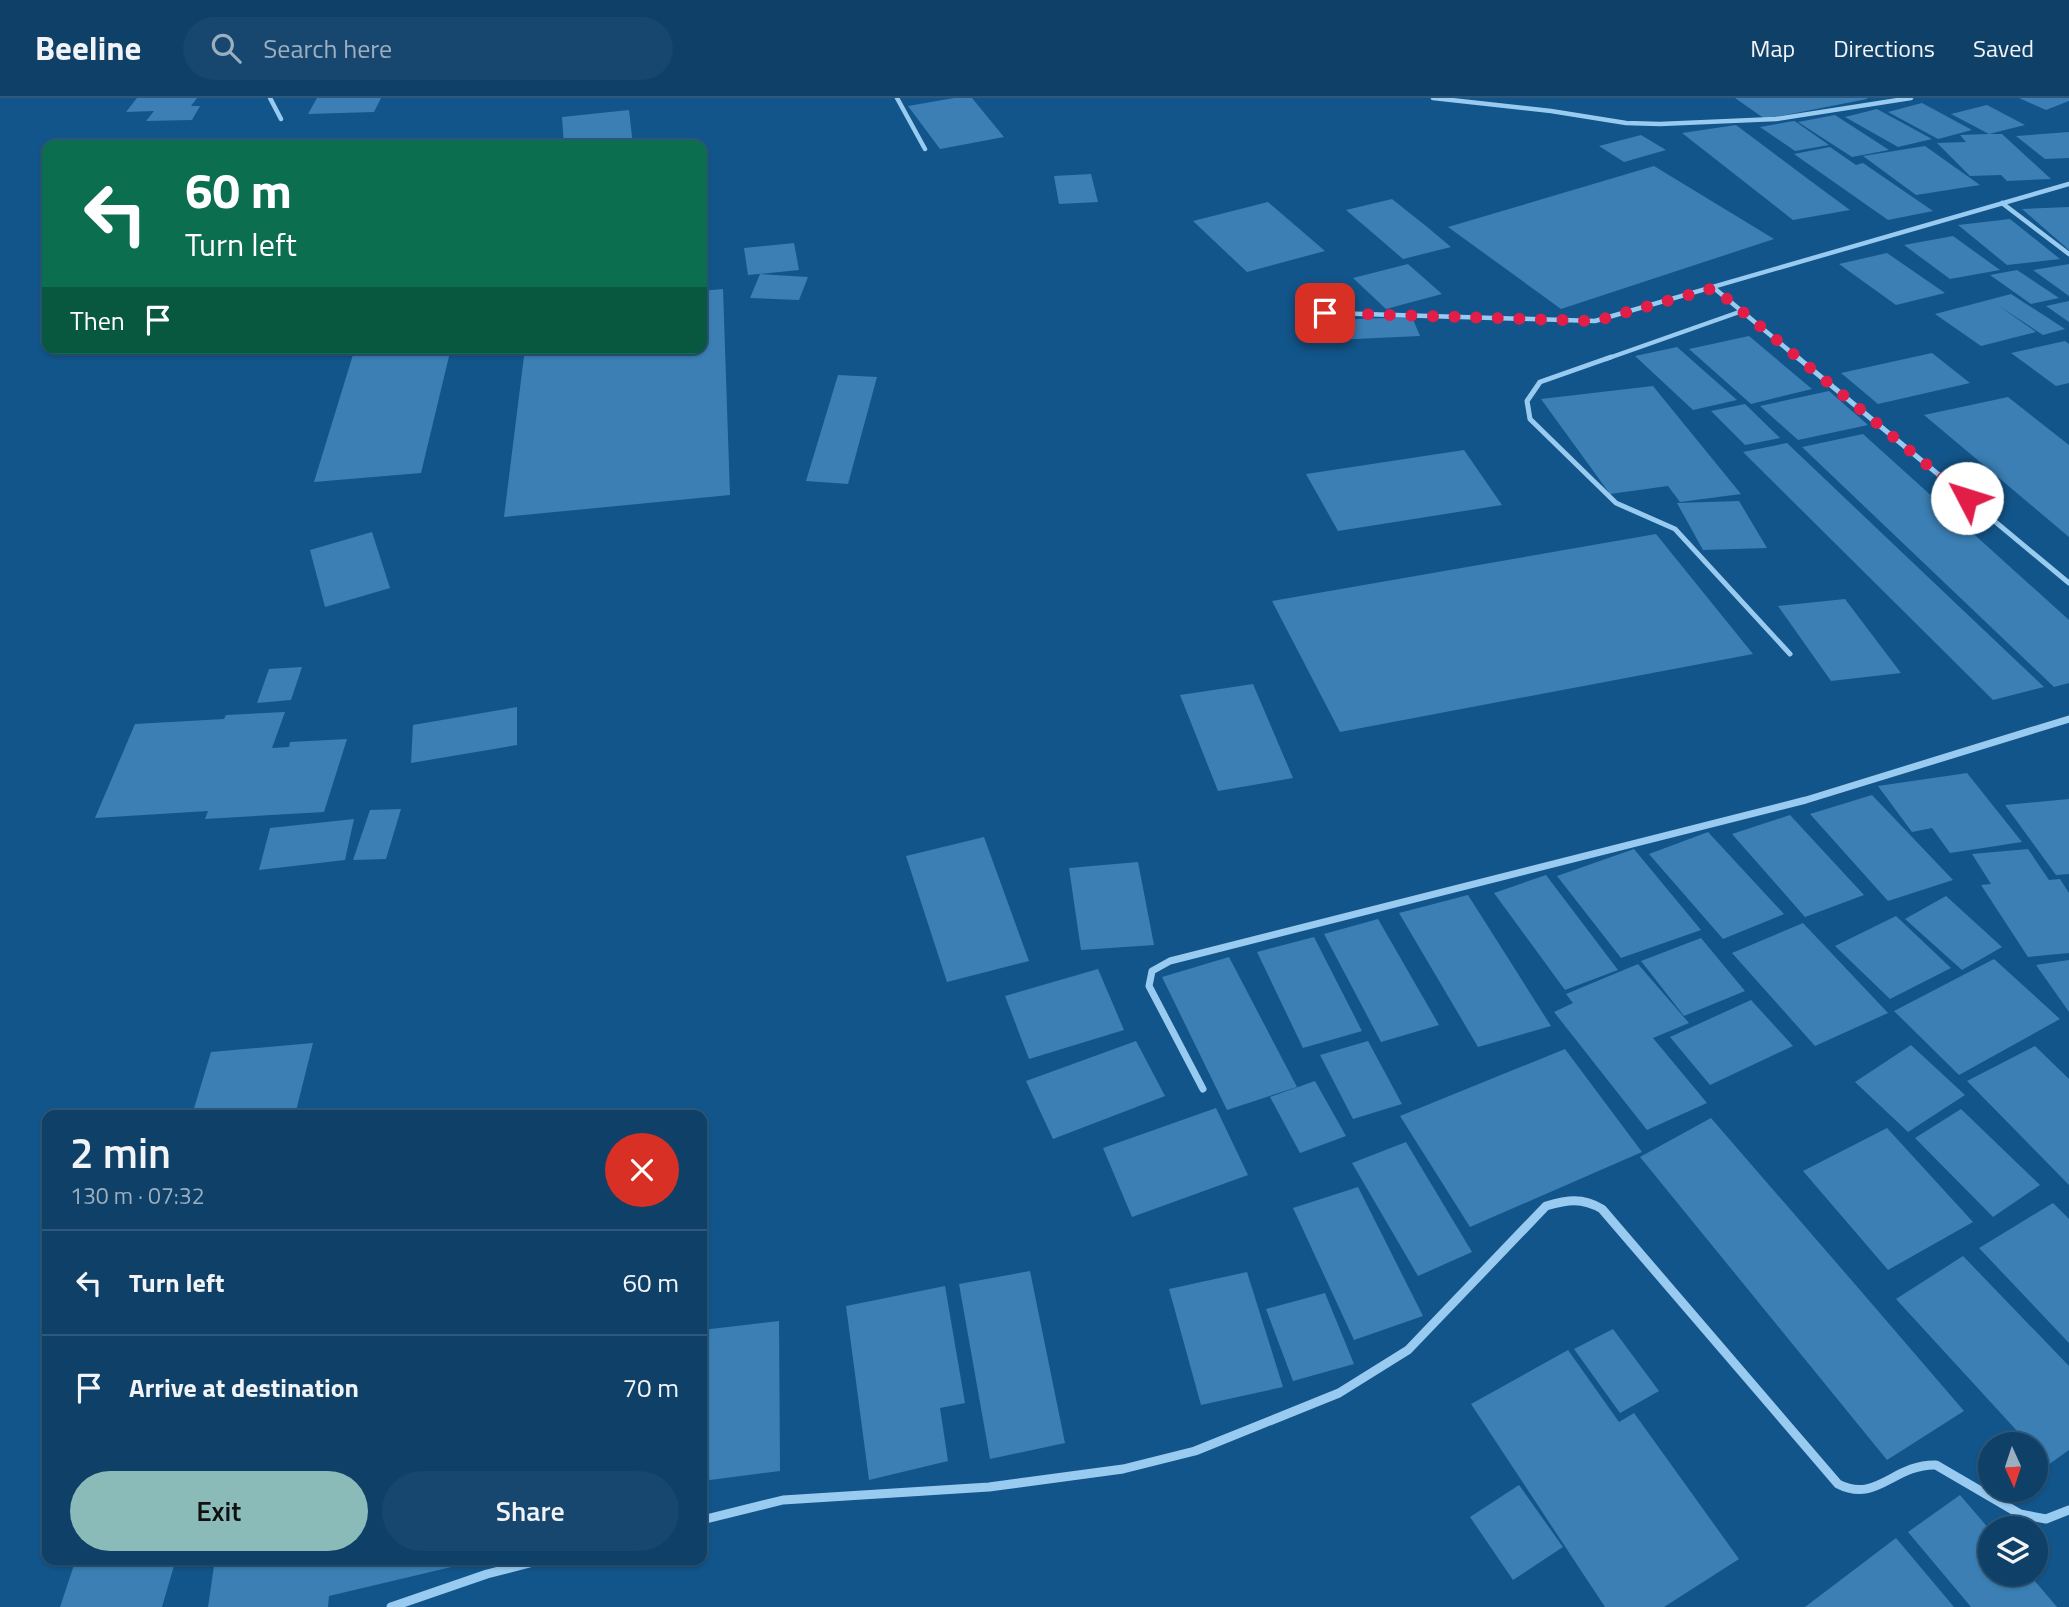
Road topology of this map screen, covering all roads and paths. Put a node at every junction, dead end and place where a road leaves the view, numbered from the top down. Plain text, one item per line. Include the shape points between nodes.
1 (270, 98) edge
2 (897, 98) edge
3 (1433, 98) edge
4 (1911, 98) edge
5 (281, 119) dead end
6 (925, 149) dead end
7 (2069, 184) edge
8 (2002, 203) junction
9 (2069, 254) edge
10 (1714, 288) junction
11 (1742, 311) junction
12 (1298, 312) dead end
13 (2069, 583) edge
14 (1790, 654) dead end
15 (2069, 719) edge
16 (1203, 1089) dead end
17 (2069, 1510) edge
18 (707, 1519) edge
19 (522, 1565) edge
20 (391, 1607) edge

1 - 5 street
2 - 6 street
3 - 4 street via 1660,124 1776,119
7 - 8 street
8 - 9 street
8 - 10 street
10 - 11 street
10 - 12 street via 1595,321
11 - 13 street
11 - 14 street via 1540,382 1527,401 1530,419 1616,503 1675,529
15 - 16 street via 1806,800 1170,961 1152,971 1149,986
17 - 18 street via 2046,1519 2020,1514 1925,1463 1914,1464 1860,1494 1848,1492 1602,1209 1573,1197 1546,1206 1408,1350 1339,1394 1195,1451 1123,1469 989,1487 783,1500
19 - 20 street

